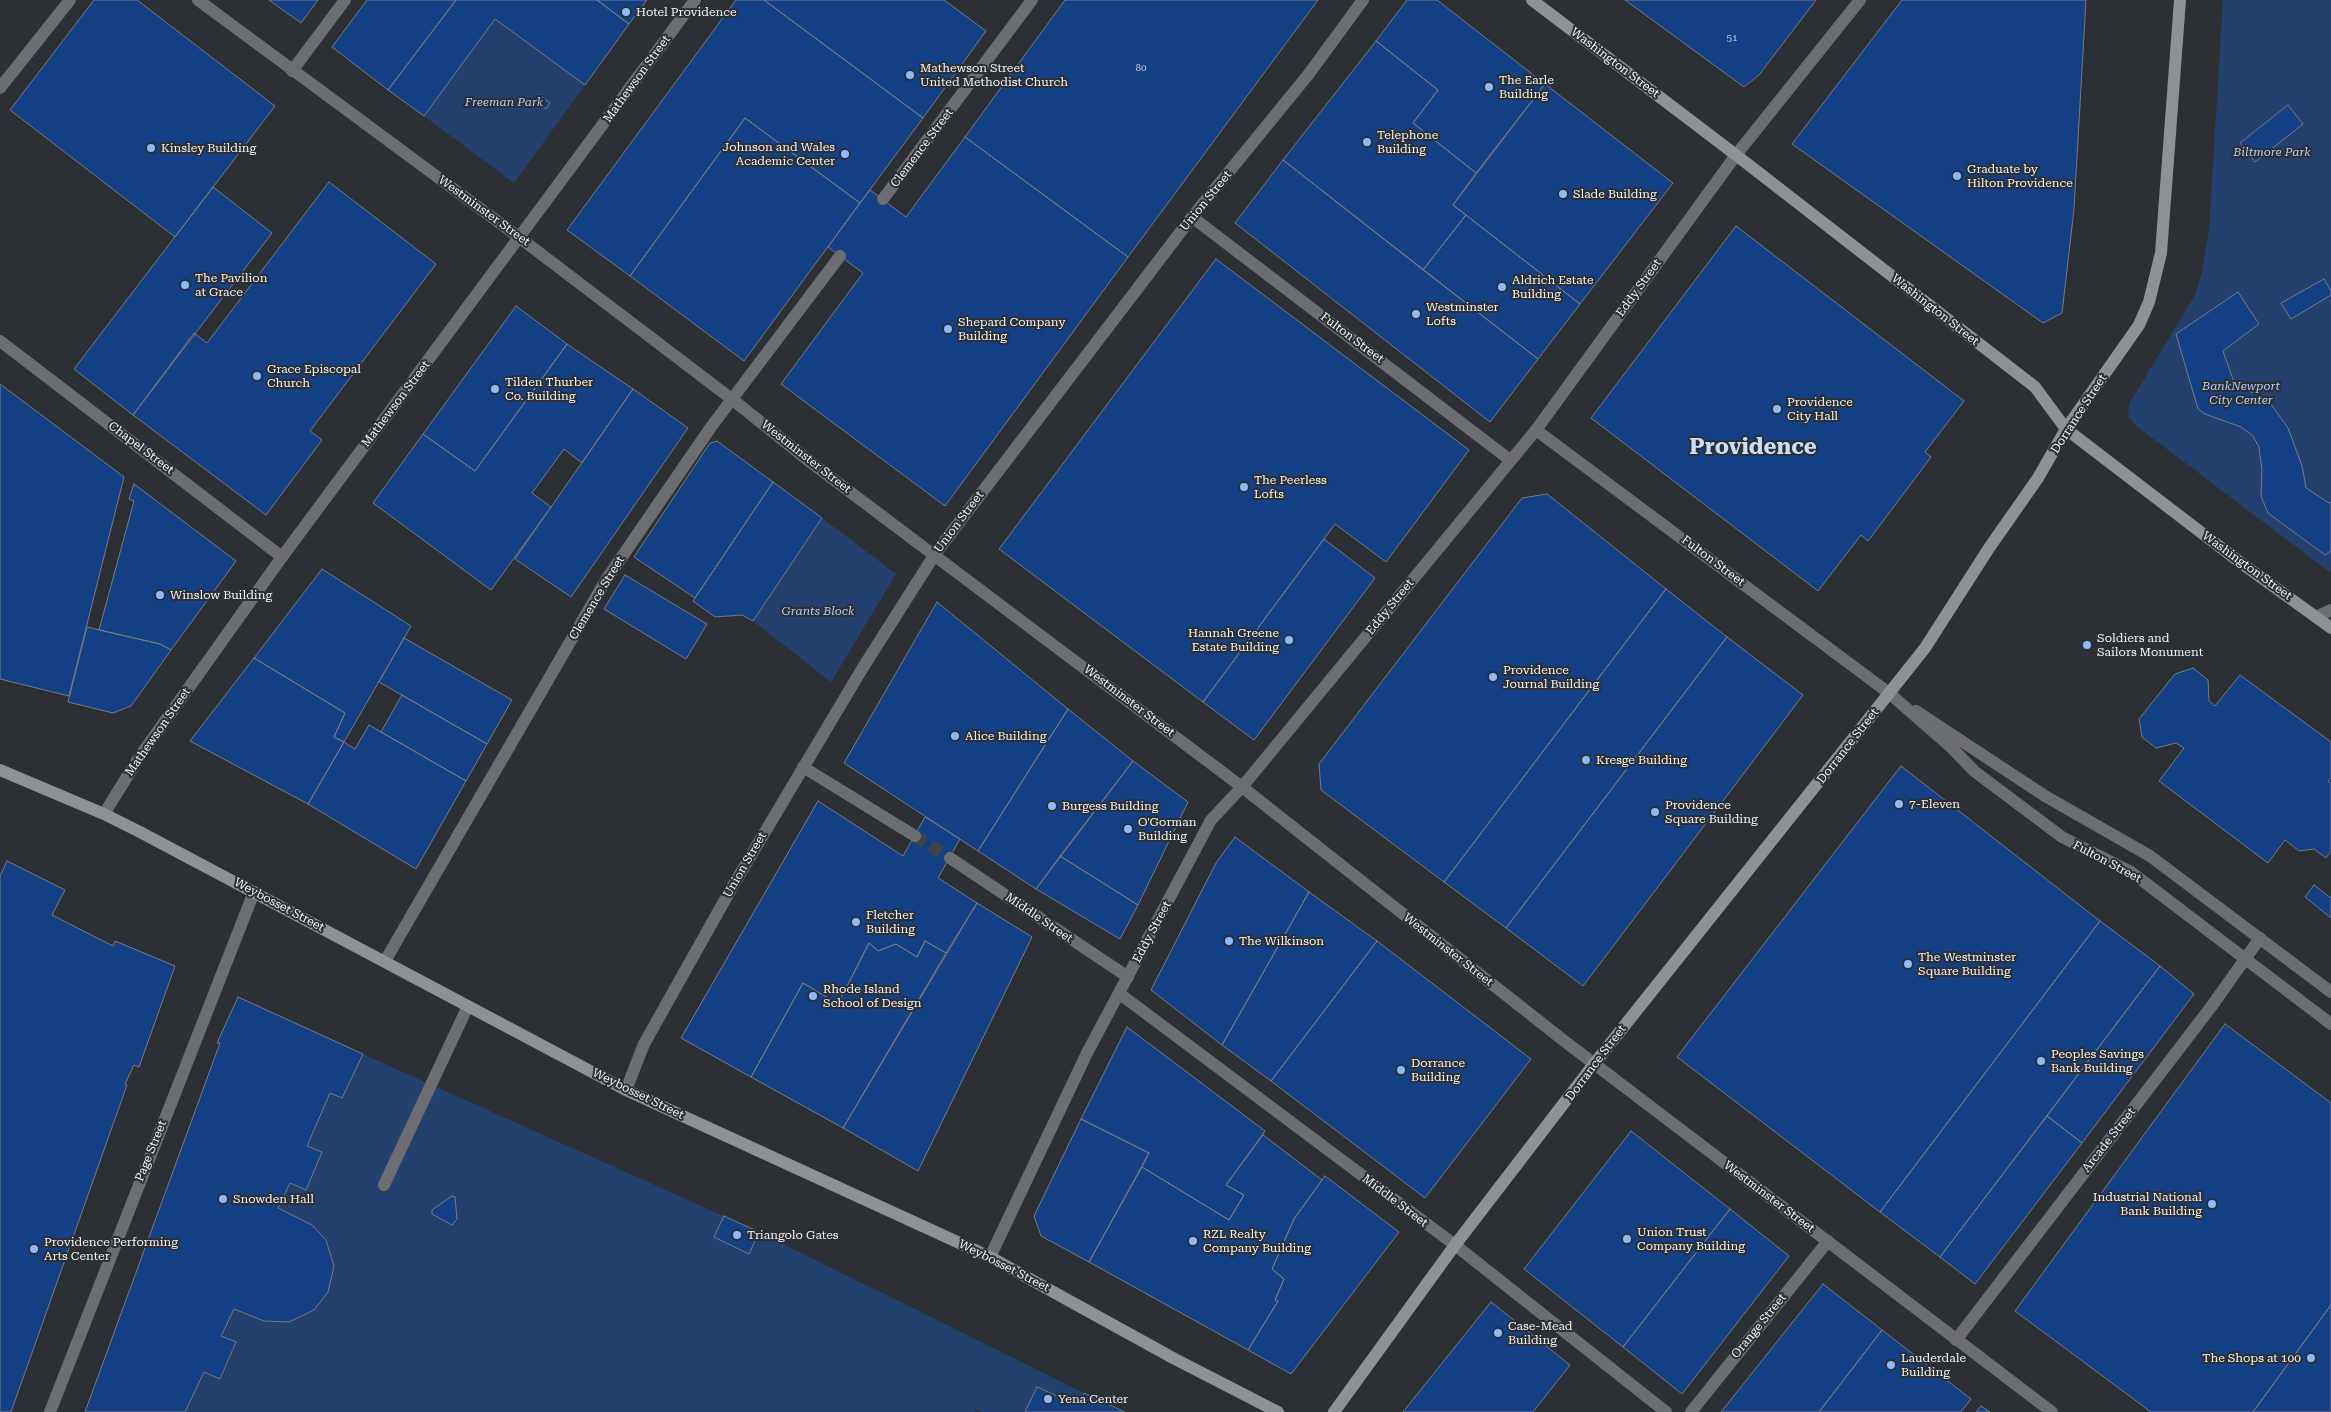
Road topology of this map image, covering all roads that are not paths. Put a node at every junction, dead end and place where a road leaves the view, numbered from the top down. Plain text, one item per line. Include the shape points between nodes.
1 (70, 0) edge
2 (198, 0) edge
3 (345, 0) edge
4 (695, 0) edge
5 (1032, 0) edge
6 (1363, 0) edge
7 (1532, 0) edge
8 (1860, 0) edge
9 (2180, 0) edge
10 (292, 71) junction
11 (0, 88) edge
12 (1736, 155) junction
13 (883, 199) dead end
14 (1192, 217) junction
15 (520, 238) junction
16 (840, 256) dead end
17 (0, 341) edge
18 (733, 400) junction
19 (2066, 429) junction
20 (1536, 430) junction
21 (1510, 460) junction
22 (935, 554) junction
23 (282, 557) junction
24 (2331, 610) edge
25 (2316, 617) junction
26 (2331, 628) edge
27 (1889, 694) junction
28 (803, 767) junction
29 (0, 770) edge
30 (1242, 787) junction
31 (104, 814) junction
32 (915, 836) tunnel mouth
33 (950, 858) tunnel mouth
34 (254, 892) junction
35 (2260, 938) junction
36 (2246, 958) junction
37 (385, 961) junction
38 (1128, 977) junction
39 (2331, 992) edge
40 (1120, 994) junction
41 (468, 1006) junction
42 (2331, 1024) edge
43 (1594, 1064) junction
44 (626, 1090) junction
45 (384, 1184) dead end
46 (1828, 1241) junction
47 (1455, 1245) junction
48 (990, 1257) junction
49 (1956, 1340) junction
50 (50, 1412) edge
51 (1278, 1412) edge
52 (1334, 1412) edge
53 (1666, 1412) edge
54 (1691, 1412) edge
55 (2052, 1412) edge

1 - 11 street
2 - 10 street, Westminster Street
3 - 10 street
4 - 15 street, Mathewson Street
5 - 13 street, Clemence Street
6 - 14 street, Union Street via 1308,75
7 - 12 main road, Washington Street
8 - 12 street, Eddy Street
9 - 19 main road, Dorrance Street via 2163,226 2156,277 2139,325
10 - 15 street, Westminster Street
12 - 19 main road, Washington Street via 2035,387
12 - 20 street, Eddy Street
14 - 21 street, Fulton Street
14 - 22 street, Union Street
15 - 18 street, Westminster Street
15 - 23 street, Mathewson Street
16 - 18 street, Clemence Street
17 - 23 street, Chapel Street
18 - 22 street, Westminster Street
18 - 37 street, Clemence Street via 606,580
19 - 25 main road, Washington Street
19 - 27 main road, Dorrance Street via 2038,478 1925,648
20 - 21 street, Eddy Street
20 - 27 street, Fulton Street
21 - 30 street, Eddy Street
22 - 28 street, Union Street
22 - 30 street, Westminster Street
23 - 31 street, Mathewson Street via 138,759
24 - 25 street
25 - 26 main road, Washington Street
27 - 35 street, Fulton Street via 2045,796 2150,856
27 - 36 street, Fulton Street via 1974,771 2062,837 2132,872
27 - 43 main road, Dorrance Street
28 - 32 street
28 - 44 street, Union Street via 644,1044
29 - 31 main road, Weybosset Street
30 - 38 street, Eddy Street via 1211,820
30 - 43 street, Westminster Street
31 - 34 main road, Weybosset Street
33 - 38 street, Middle Street
34 - 37 main road, Weybosset Street
34 - 50 street, Page Street
35 - 36 street, Arcade Street
35 - 39 street, Fulton Street
36 - 42 street, Fulton Street
36 - 49 street, Arcade Street
37 - 41 main road, Weybosset Street
38 - 40 street, Eddy Street
40 - 47 street, Middle Street
40 - 48 street, Eddy Street via 1087,1053
41 - 44 main road, Weybosset Street
41 - 45 street
43 - 46 street, Westminster Street
43 - 47 main road, Dorrance Street
44 - 48 main road, Weybosset Street
46 - 49 street, Westminster Street
46 - 54 street, Orange Street
47 - 52 main road, Dorrance Street
47 - 53 street, Middle Street
48 - 51 main road, Weybosset Street
49 - 55 street, Westminster Street

